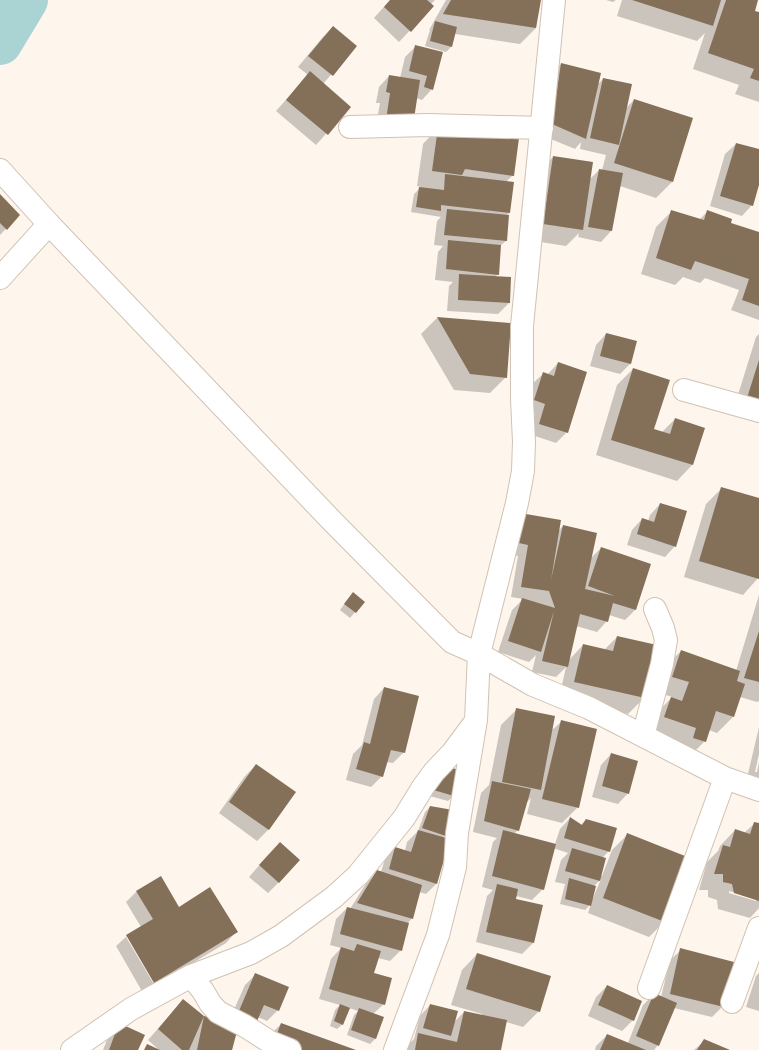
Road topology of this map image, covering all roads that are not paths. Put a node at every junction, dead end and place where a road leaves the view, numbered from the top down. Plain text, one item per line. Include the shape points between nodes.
1 (554, 0) edge
2 (350, 127) dead end
3 (542, 128) junction
4 (0, 170) edge
5 (43, 218) junction
6 (0, 278) edge
7 (684, 390) dead end
8 (759, 411) edge
9 (655, 609) dead end
10 (479, 654) junction
11 (476, 720) junction
12 (644, 736) junction
13 (725, 778) junction
14 (759, 790) edge
15 (759, 928) edge
16 (191, 976) junction
17 (649, 988) dead end
18 (732, 1002) dead end
19 (72, 1050) edge
20 (290, 1050) edge
21 (395, 1050) edge

1 - 3 street
2 - 3 street via 428,125
3 - 10 street via 522,326 523,471
4 - 5 street
5 - 6 street
5 - 10 street via 332,521 452,642
7 - 8 street
9 - 12 street via 666,640
10 - 11 street
10 - 12 street via 533,685 589,708
11 - 16 street via 453,752 430,777 404,818 358,875 334,897 281,936 251,953
11 - 21 street via 457,833 455,867 438,935
12 - 13 street
13 - 14 street
13 - 17 street
15 - 18 street
16 - 19 street via 131,1009
16 - 20 street via 218,1012 270,1042

